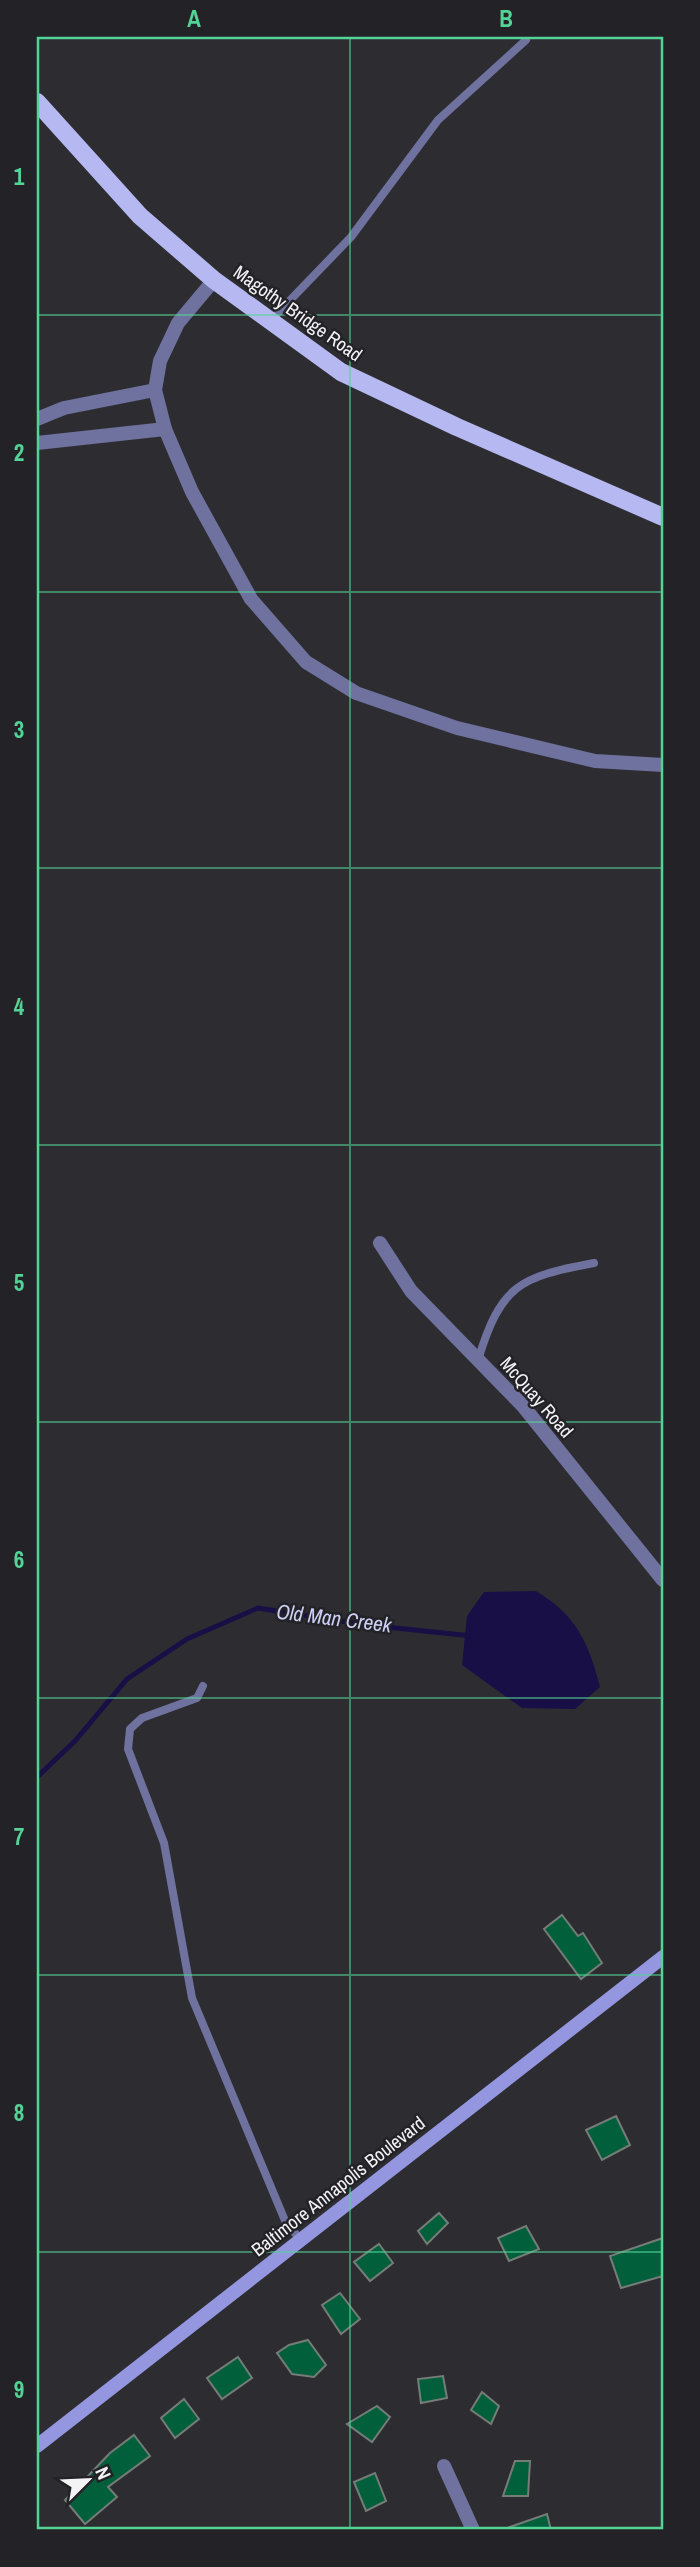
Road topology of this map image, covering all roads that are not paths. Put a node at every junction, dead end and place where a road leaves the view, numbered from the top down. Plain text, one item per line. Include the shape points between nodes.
1 (526, 40) dead end
2 (37, 104) edge
3 (214, 280) junction
4 (271, 320) junction
5 (155, 390) junction
6 (37, 419) edge
7 (165, 429) junction
8 (37, 443) edge
9 (663, 517) edge
10 (663, 765) edge
11 (380, 1243) dead end
12 (594, 1263) dead end
13 (478, 1360) junction
14 (663, 1580) edge
15 (203, 1686) dead end
16 (663, 1956) edge
17 (300, 2240) junction
18 (37, 2446) edge
19 (444, 2466) dead end
20 (473, 2530) edge

1 - 4 lane via 438,120 351,237
2 - 3 main road, Magothy Bridge Road via 139,216
3 - 4 main road, Magothy Bridge Road
3 - 5 street via 178,323 160,360
4 - 9 main road, Magothy Bridge Road via 341,372
5 - 6 street via 64,408
5 - 7 street
7 - 8 street
7 - 10 street via 192,492 251,599 306,662 356,693 457,728 595,761
11 - 13 street, McQuay Road via 411,1291
12 - 13 lane via 522,1281 501,1303
13 - 14 street, McQuay Road via 523,1406
15 - 17 lane via 197,1698 142,1718 130,1729 128,1749 164,1843 192,1998 286,2223
16 - 17 main road, Baltimore Annapolis Boulevard
17 - 18 main road, Baltimore Annapolis Boulevard
19 - 20 street

